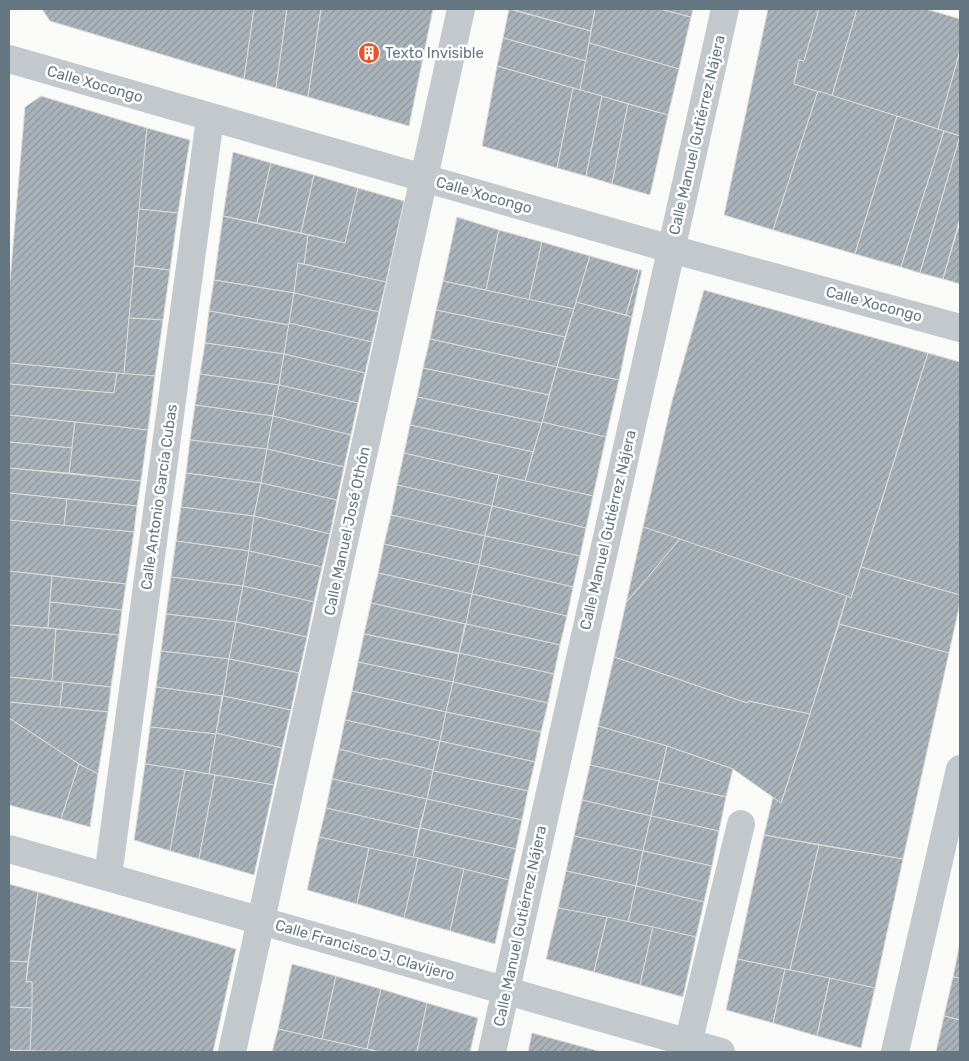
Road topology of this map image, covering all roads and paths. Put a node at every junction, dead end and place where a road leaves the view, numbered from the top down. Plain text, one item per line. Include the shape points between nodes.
1 (461, 9) edge
2 (725, 9) edge
3 (9, 59) edge
4 (210, 118) junction
5 (424, 178) junction
6 (671, 249) junction
7 (960, 328) edge
8 (960, 769) edge
9 (741, 824) dead end
10 (9, 849) edge
11 (108, 876) junction
12 (261, 920) junction
13 (505, 990) junction
14 (687, 1048) edge
15 (232, 1052) edge
16 (492, 1052) edge
17 (721, 1052) edge
18 (895, 1052) edge

1 - 5 street, Calle Manuel José Othón
2 - 6 street, Calle Manuel Gutiérrez Nájera
3 - 4 street, Calle Xocongo
4 - 5 street, Calle Xocongo
4 - 11 street, Calle Antonio García Cubas
5 - 6 street, Calle Xocongo
5 - 12 street, Calle Manuel José Othón
6 - 7 street, Calle Xocongo
6 - 13 street, Calle Manuel Gutiérrez Nájera
8 - 18 street
9 - 14 street
10 - 11 street, Calle Francisco J. Clavijero
11 - 12 street, Calle Francisco J. Clavijero
12 - 13 street, Calle Francisco J. Clavijero
12 - 15 street, Calle Manuel José Othón
13 - 14 street, Calle Francisco J. Clavijero
13 - 16 street, Calle Manuel Gutiérrez Nájera
14 - 17 street, Calle Francisco J. Clavijero

